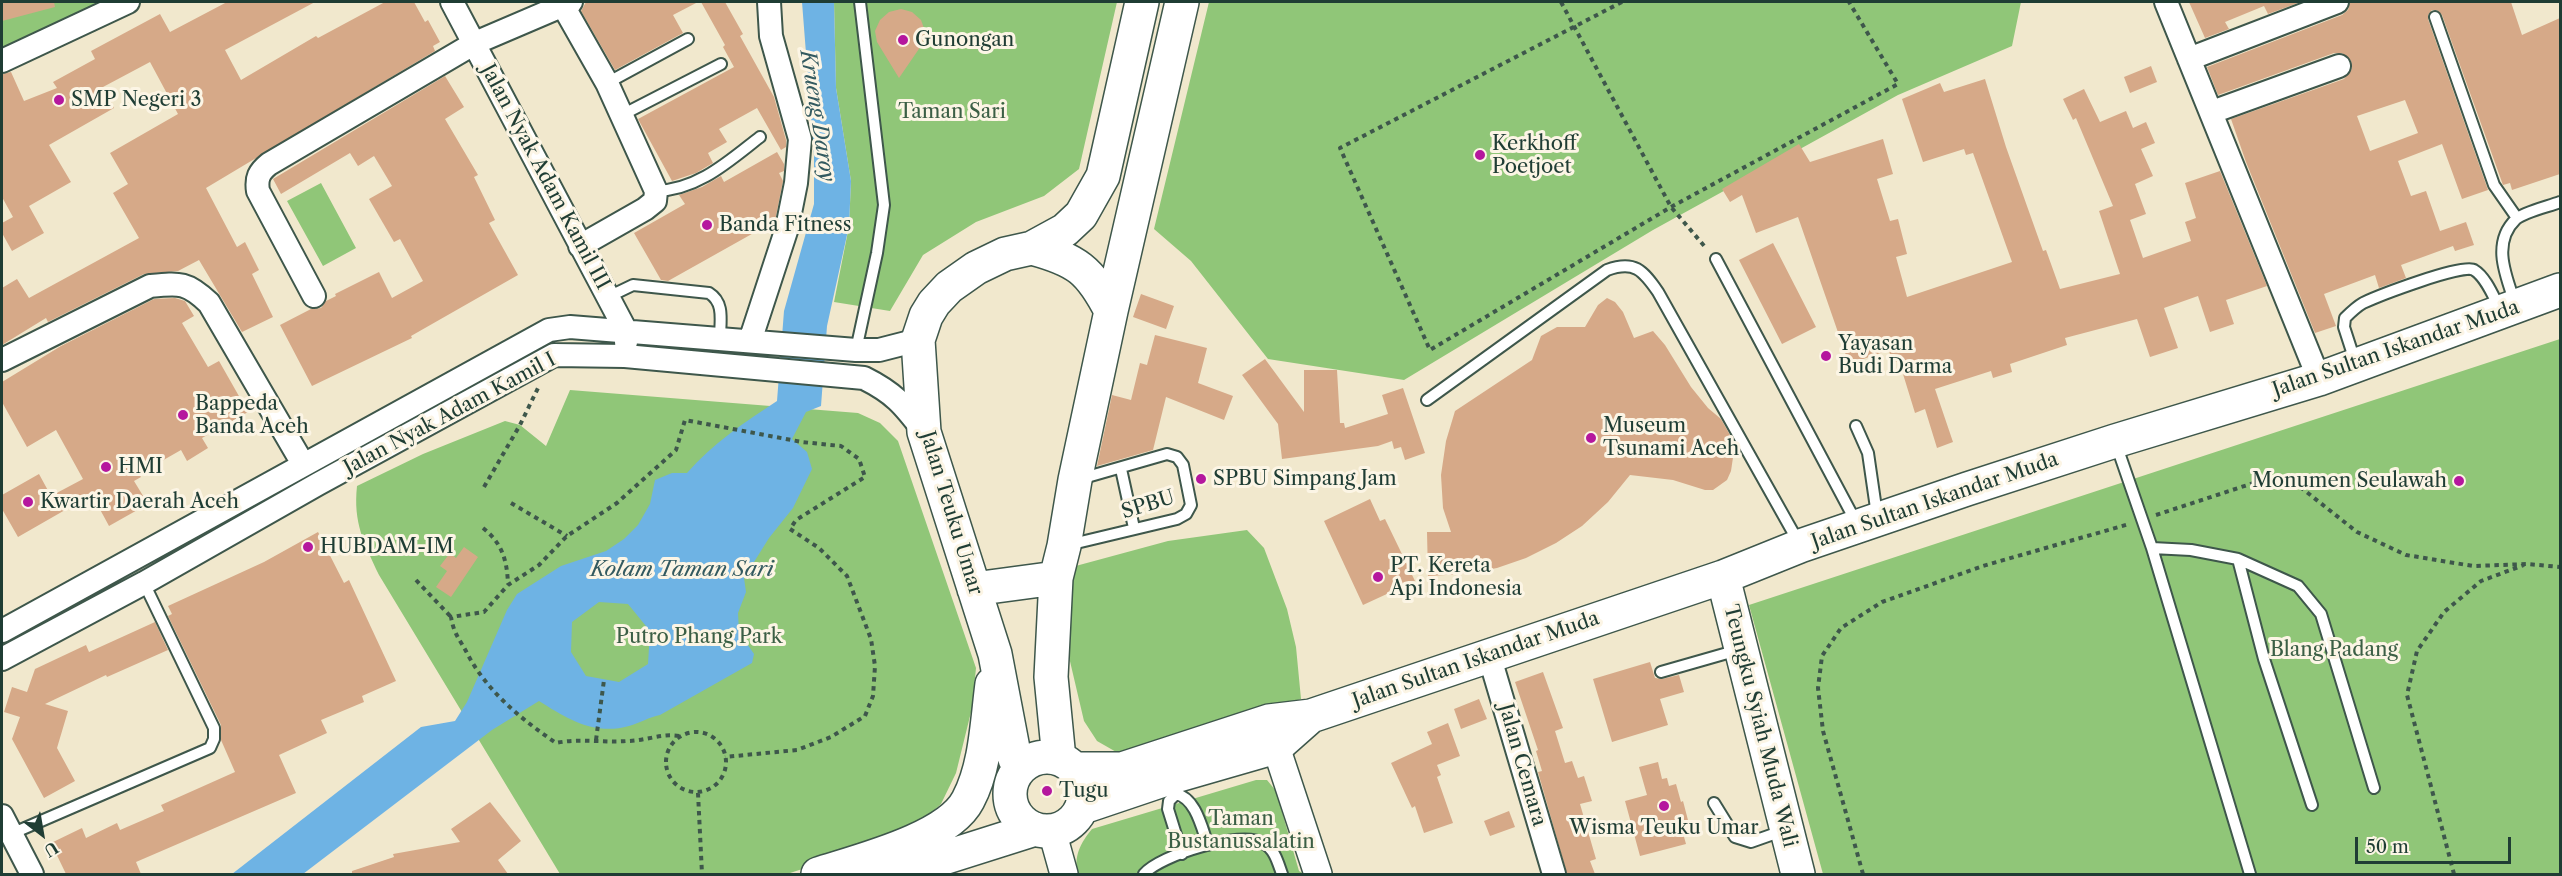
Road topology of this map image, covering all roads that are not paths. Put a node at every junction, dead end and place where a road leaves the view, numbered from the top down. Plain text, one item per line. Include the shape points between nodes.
1 (128, 2) edge
2 (452, 2) edge
3 (769, 2) edge
4 (860, 2) edge
5 (1142, 2) edge
6 (1182, 2) edge
7 (2166, 2) edge
8 (2337, 2) edge
9 (565, 3) edge
10 (2435, 17) dead end
11 (688, 39) dead end
12 (476, 43) junction
13 (2189, 59) junction
14 (2, 61) edge
15 (721, 64) dead end
16 (2339, 66) dead end
17 (606, 83) junction
18 (2212, 112) junction
19 (622, 115) junction
20 (760, 136) dead end
21 (656, 191) junction
22 (2560, 202) edge
23 (2517, 218) junction
24 (580, 246) junction
25 (1032, 248) junction
26 (1716, 259) road end
27 (2560, 290) edge
28 (314, 296) dead end
29 (608, 297) junction
30 (2509, 309) junction
31 (1111, 311) junction
32 (626, 332) junction
33 (720, 339) junction
34 (918, 340) junction
35 (760, 342) junction
36 (847, 349) junction
37 (626, 356) junction
38 (2, 360) edge
39 (2356, 365) junction
40 (2319, 379) junction
41 (1427, 400) dead end
42 (1857, 426) dead end
43 (924, 432) junction
44 (2115, 441) junction
45 (303, 464) junction
46 (1121, 469) junction
47 (1075, 480) junction
48 (1869, 524) junction
49 (1134, 528) junction
50 (1065, 546) junction
51 (1800, 546) junction
52 (2152, 548) junction
53 (2238, 559) junction
54 (1723, 577) junction
55 (1056, 578) junction
56 (144, 583) junction
57 (974, 589) junction
58 (2, 632) edge
59 (1740, 650) junction
60 (995, 654) junction
61 (1489, 655) junction
62 (2, 659) edge
63 (1661, 672) dead end
64 (1272, 734) junction
65 (1015, 759) dead end
66 (1067, 764) junction
67 (1174, 786) junction
68 (2374, 788) dead end
69 (1714, 803) dead end
70 (2312, 805) dead end
71 (1083, 807) junction
72 (6, 825) edge
73 (1787, 829) junction
74 (1044, 830) junction
75 (1208, 845) junction
76 (1182, 854) junction
77 (32, 874) edge
78 (818, 874) edge
79 (893, 874) edge
80 (1064, 874) edge
81 (1144, 874) edge
82 (1282, 874) edge
83 (1318, 874) edge
84 (1554, 874) edge
85 (1798, 874) edge
86 (2250, 874) edge

1 - 14 street
2 - 12 street, Jalan Nyak Adam Kamil III
3 - 35 street via 771,36 800,139 788,228
4 - 36 lane via 884,205 877,253
5 - 25 highway, Jalan Teuku Umar via 1103,176 1081,215 1065,230
6 - 31 highway
7 - 13 street
8 - 13 street
9 - 12 street
9 - 17 street
10 - 23 lane via 2494,185
11 - 17 lane
12 - 24 street, Jalan Nyak Adam Kamil III
12 - 28 street via 260,171 256,180 258,191
13 - 18 street
15 - 19 lane
16 - 18 street
17 - 19 street
18 - 40 street
19 - 21 street
20 - 21 lane via 704,178 673,190
21 - 24 street via 655,201 645,209
22 - 23 lane
23 - 30 lane via 2507,232 2501,253
24 - 29 street, Jalan Nyak Adam Kamil III
25 - 31 highway via 1058,255 1082,269 1097,284
25 - 34 highway, Jalan Teuku Umar via 1005,254 949,287 926,316
26 - 48 lane
27 - 30 highway, Jalan Sultan Iskandar Muda
29 - 32 street, Jalan Nyak Adam Kamil III
29 - 33 lane via 633,285 709,293 720,305
30 - 39 highway, Jalan Sultan Iskandar Muda
30 - 39 lane via 2473,269 2439,275 2363,303 2345,318 2344,327
31 - 47 highway
32 - 33 street, Jalan Nyak Adam Kamil I
32 - 37 street, Jalan Nyak Adam Kamil III
32 - 45 street, Jalan Nyak Adam Kamil I via 570,327 549,330
33 - 35 street, Jalan Nyak Adam Kamil I
34 - 36 street, Jalan Nyak Adam Kamil I via 879,350
34 - 43 highway, Jalan Teuku Umar
35 - 36 street, Jalan Nyak Adam Kamil I
37 - 43 street, Jalan Nyak Adam Kamil I via 864,378 902,402
37 - 56 street, Jalan Nyak Adam Kamil I via 554,355
38 - 45 street via 150,286 173,284 193,288 209,303
39 - 40 highway, Jalan Sultan Iskandar Muda
40 - 44 highway, Jalan Sultan Iskandar Muda
41 - 51 lane via 1607,270 1622,264 1634,267 1658,292
42 - 48 lane via 1870,461
43 - 57 highway, Jalan Teuku Umar
44 - 48 highway, Jalan Sultan Iskandar Muda
44 - 52 lane
45 - 58 street, Jalan Nyak Adam Kamil I
46 - 47 lane, SPBU
46 - 49 lane
46 - 49 lane, SPBU via 1167,454 1177,457 1183,465 1191,505 1186,514
47 - 50 highway
48 - 51 highway, Jalan Sultan Iskandar Muda
49 - 50 lane, SPBU
50 - 55 highway
51 - 54 highway, Jalan Sultan Iskandar Muda
52 - 53 lane
52 - 86 lane
53 - 68 lane via 2298,586 2321,614
53 - 70 lane via 2264,659
54 - 59 highway, Teungku Syiah Muda Wali
54 - 61 highway, Jalan Sultan Iskandar Muda
55 - 57 highway
55 - 66 highway via 1051,677
56 - 62 street, Jalan Nyak Adam Kamil I
56 - 72 lane via 214,729 210,748
57 - 60 highway, Jalan Teuku Umar
59 - 63 lane
59 - 73 highway, Teungku Syiah Muda Wali
60 - 65 highway, Jalan Teuku Umar
60 - 78 highway via 983,757 968,802 948,822 912,843
61 - 64 highway, Jalan Sultan Iskandar Muda via 1311,716
61 - 84 street, Jalan Cemara
64 - 66 highway, Jalan Sultan Iskandar Muda via 1122,769
64 - 67 highway, Jalan Sultan Iskandar Muda
64 - 83 street
66 - 71 highway via 1084,791
66 - 74 highway via 1035,758 1016,772 1010,785 1009,799 1014,812 1023,823
67 - 71 highway, Jalan Sultan Iskandar Muda
67 - 75 lane via 1189,802
67 - 76 lane via 1168,809
69 - 73 lane via 1735,837 1751,842
71 - 74 highway via 1072,822
72 - 77 street
73 - 85 highway, Teungku Syiah Muda Wali
74 - 79 highway
74 - 80 street
75 - 76 lane
75 - 82 lane via 1242,840 1264,843 1274,852
76 - 81 lane

